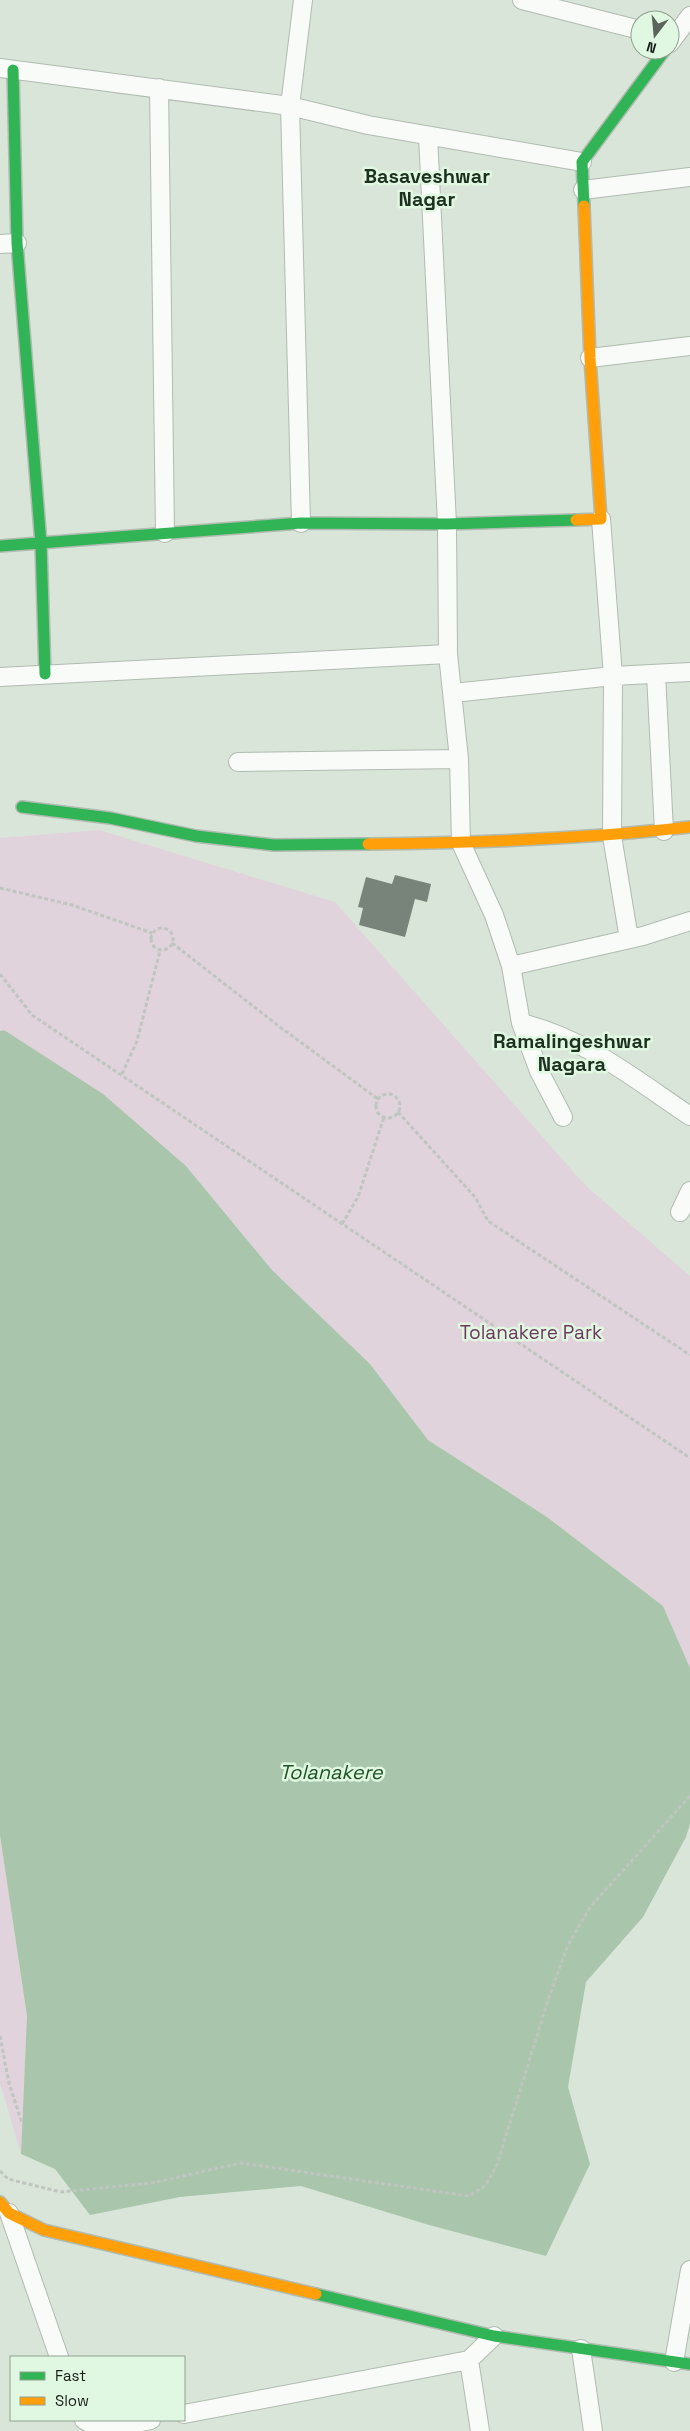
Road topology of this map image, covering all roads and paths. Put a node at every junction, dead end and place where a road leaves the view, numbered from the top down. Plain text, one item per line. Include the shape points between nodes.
1 (303, 0) edge
2 (522, 0) edge
3 (542, 2) edge
4 (690, 16) edge
5 (630, 27) edge
6 (680, 30) edge
7 (657, 60) edge
8 (6, 69) edge
9 (159, 88) junction
10 (290, 106) junction
11 (428, 136) junction
12 (582, 162) junction
13 (690, 177) edge
14 (583, 190) junction
15 (8, 243) edge
16 (690, 346) edge
17 (590, 358) junction
18 (601, 519) junction
19 (301, 523) junction
20 (447, 524) junction
21 (165, 533) junction
22 (41, 544) junction
23 (0, 546) edge
24 (448, 654) junction
25 (690, 672) edge
26 (45, 674) junction
27 (656, 674) junction
28 (613, 676) junction
29 (0, 678) edge
30 (453, 693) junction
31 (458, 759) junction
32 (238, 762) dead end
33 (22, 807) dead end
34 (690, 828) edge
35 (664, 830) junction
36 (612, 836) junction
37 (461, 843) junction
38 (0, 888) edge
39 (690, 920) edge
40 (152, 933) junction
41 (629, 939) junction
42 (172, 943) junction
43 (160, 951) junction
44 (511, 966) junction
45 (0, 974) edge
46 (521, 1023) junction
47 (122, 1074) junction
48 (378, 1099) junction
49 (398, 1112) junction
50 (690, 1116) edge
51 (384, 1117) junction
52 (563, 1117) dead end
53 (690, 1191) edge
54 (680, 1212) dead end
55 (342, 1224) junction
56 (690, 1355) edge
57 (690, 1458) edge
58 (690, 1796) edge
59 (0, 2036) edge
60 (22, 2123) dead end
61 (0, 2171) edge
62 (5, 2208) edge
63 (690, 2270) edge
64 (494, 2336) junction
65 (581, 2349) junction
66 (59, 2356) edge
67 (469, 2360) junction
68 (682, 2363) edge
69 (185, 2414) edge
70 (86, 2421) edge
71 (146, 2421) edge
72 (105, 2430) edge
73 (480, 2431) edge
74 (592, 2431) edge

1 - 10 street
2 - 3 street
3 - 5 street
4 - 6 street
7 - 12 street
8 - 9 street
8 - 15 street
9 - 10 street
9 - 21 street
10 - 11 street
10 - 19 street
11 - 12 street
11 - 20 street
12 - 14 street
13 - 14 street
14 - 17 street
15 - 22 street
16 - 17 street
17 - 18 street
18 - 20 street
18 - 28 street
19 - 20 street
19 - 21 street
20 - 24 street
21 - 22 street
22 - 23 street
22 - 26 street
24 - 26 street
24 - 30 street
25 - 27 street
26 - 29 street
27 - 28 street
27 - 35 street
28 - 30 street
28 - 36 street
30 - 31 street
31 - 32 street
31 - 37 street
33 - 37 street via 110,818 196,836 274,845
34 - 35 street
35 - 36 street
36 - 37 street
36 - 41 street
37 - 44 street via 494,915
38 - 40 path via 72,905
39 - 41 street
40 - 42 path via 162,928 168,930 173,936
40 - 43 path via 151,944
41 - 44 street
42 - 43 path via 168,949
42 - 48 path
43 - 47 path via 137,1041
44 - 46 street
45 - 47 path via 32,1014
46 - 50 street via 569,1039
46 - 52 street via 539,1070
47 - 55 path
48 - 49 path via 385,1094 393,1095 398,1101
48 - 51 path via 376,1110
49 - 51 path via 392,1117
49 - 56 path via 475,1197 488,1221
51 - 55 path via 358,1197
53 - 54 street
55 - 57 path
58 - 61 path via 590,1906 568,1945 497,2164 485,2186 469,2196 241,2163 152,2183 61,2192 8,2179
59 - 60 path via 9,2083
62 - 64 street via 44,2230
62 - 66 street
63 - 68 street
64 - 65 street
64 - 67 street
65 - 68 street
65 - 74 street
67 - 69 street
67 - 73 street
70 - 72 street
71 - 72 street

